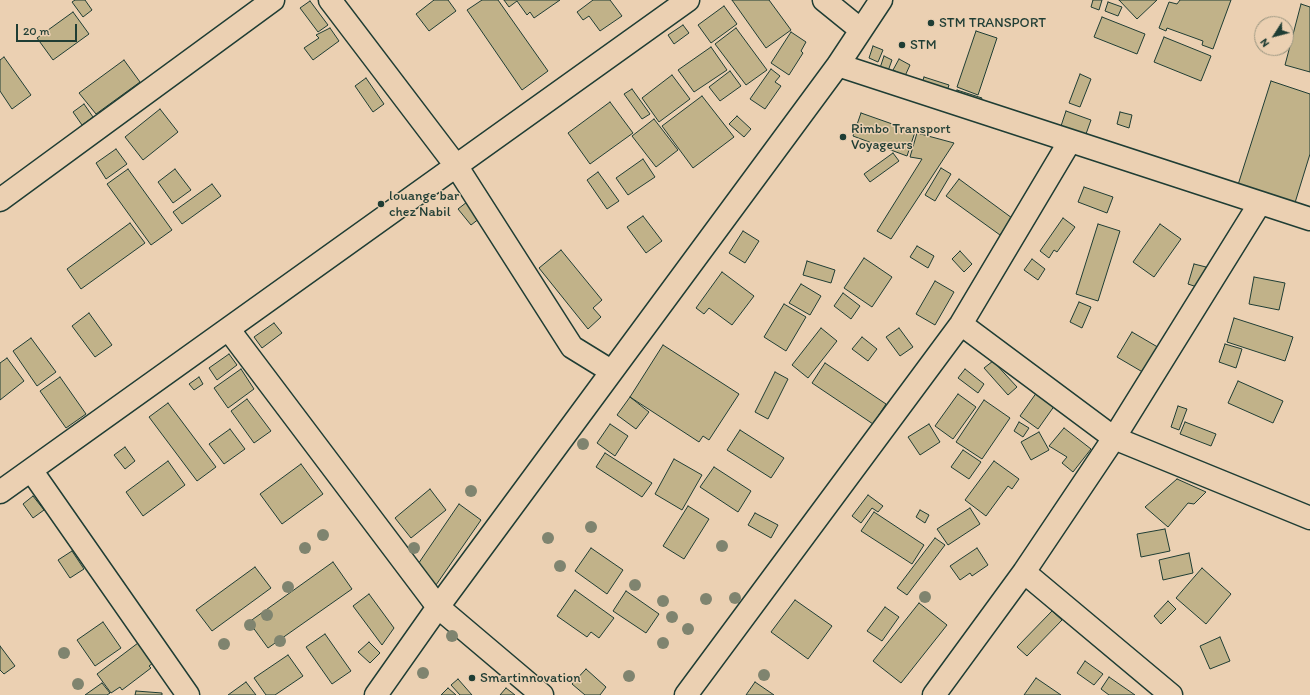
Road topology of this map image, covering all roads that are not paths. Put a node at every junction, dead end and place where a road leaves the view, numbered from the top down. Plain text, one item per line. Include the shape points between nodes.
1 (273, 0) edge
2 (330, 0) edge
3 (688, 0) edge
4 (824, 0) edge
5 (881, 0) edge
6 (861, 30) junction
7 (838, 65) junction
8 (1070, 141) junction
9 (456, 167) junction
10 (0, 200) edge
11 (1260, 203) junction
12 (1310, 219) edge
13 (961, 324) junction
14 (229, 330) junction
15 (611, 371) junction
16 (1114, 438) junction
17 (31, 470) junction
18 (0, 492) edge
19 (1310, 518) edge
20 (1024, 572) junction
21 (438, 607) junction
22 (188, 695) edge
23 (376, 695) edge
24 (542, 695) edge
25 (686, 695) edge
26 (934, 695) edge
27 (1171, 695) edge

1 - 10 street
2 - 9 street
3 - 9 street
4 - 6 street
5 - 6 street
6 - 7 street
7 - 8 street
7 - 15 street
8 - 11 street
8 - 13 street
9 - 14 street
9 - 15 street via 572,346
11 - 12 street
11 - 16 street
13 - 16 street
13 - 25 street
14 - 17 street
14 - 21 street
15 - 21 street
16 - 19 street
16 - 20 street
17 - 18 street
17 - 22 street
20 - 26 street
20 - 27 street
21 - 23 street
21 - 24 street

